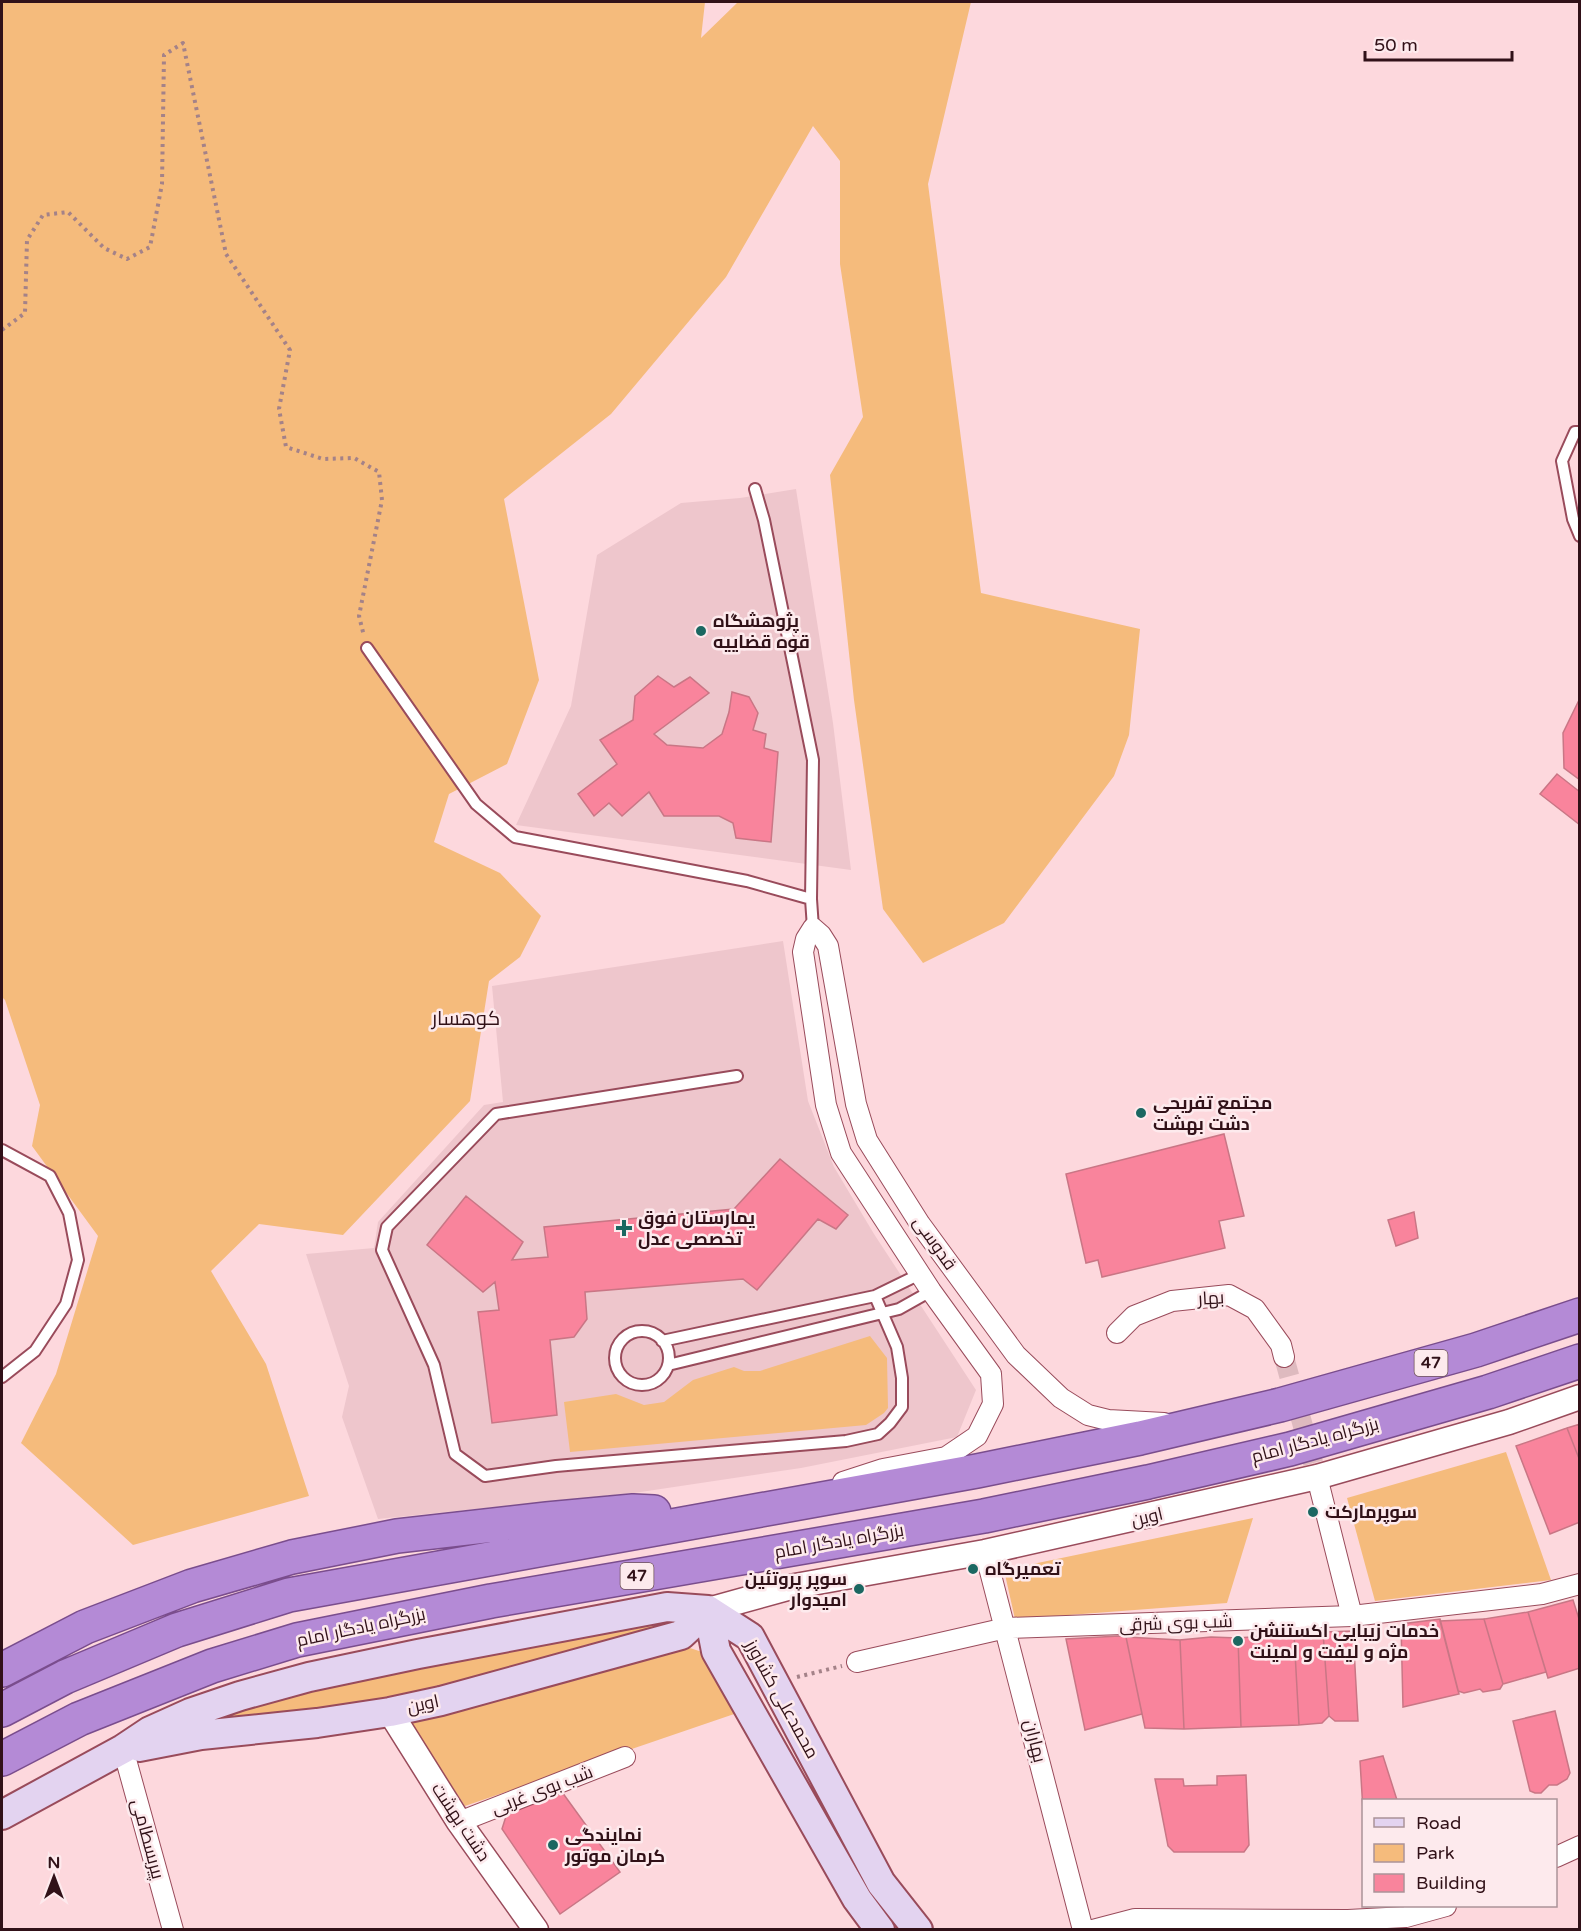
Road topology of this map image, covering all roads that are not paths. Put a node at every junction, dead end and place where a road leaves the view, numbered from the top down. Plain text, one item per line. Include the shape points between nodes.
1 (1580, 432) edge
2 (754, 489) dead end
3 (1580, 536) edge
4 (367, 648) road end
5 (811, 899) junction
6 (813, 928) junction
7 (736, 1076) dead end
8 (2, 1150) edge
9 (920, 1274) junction
10 (931, 1291) junction
11 (875, 1296) junction
12 (881, 1313) junction
13 (1580, 1315) edge
14 (1117, 1332) dead end
15 (662, 1341) junction
16 (1016, 1355) junction
17 (1284, 1357) tunnel mouth
18 (1580, 1361) edge
19 (668, 1365) junction
20 (991, 1374) junction
21 (2, 1377) edge
22 (1580, 1397) edge
23 (1199, 1425) junction
24 (1317, 1477) junction
25 (803, 1503) junction
26 (734, 1514) junction
27 (985, 1552) junction
28 (1580, 1584) edge
29 (708, 1610) junction
30 (1352, 1616) junction
31 (1006, 1628) junction
32 (857, 1662) road end
33 (2, 1670) edge
34 (2, 1710) edge
35 (390, 1712) junction
36 (123, 1749) junction
37 (625, 1757) dead end
38 (2, 1759) edge
39 (2, 1815) edge
40 (459, 1822) junction
41 (1580, 1846) edge
42 (1557, 1857) edge
43 (1439, 1907) edge
44 (172, 1929) edge
45 (536, 1929) edge
46 (880, 1929) edge
47 (918, 1929) edge
48 (1083, 1929) edge
49 (1093, 1929) edge

1 - 3 lane via 1575,432 1562,461
2 - 5 lane via 764,520 813,760
4 - 5 lane via 476,804 515,837 747,881
5 - 6 lane
6 - 9 street via 803,952 826,1105 841,1153
6 - 16 street, قدوسی via 828,946 856,1104 867,1140 920,1224
7 - 12 lane via 496,1114 387,1227 382,1250 434,1365 454,1454 485,1476 556,1466 846,1441 878,1434 902,1407 897,1347
8 - 21 lane via 50,1176 69,1213 78,1260 66,1304 35,1351
9 - 10 street
9 - 11 lane
10 - 12 lane via 899,1309
10 - 20 street
11 - 12 lane
11 - 15 lane
12 - 19 lane
13 - 23 highway, 47 via 1476,1350
14 - 17 street, بهار via 1134,1316 1172,1301 1229,1294 1255,1309 1281,1344
15 - 19 lane via 667,1348
15 - 19 lane via 647,1332 629,1335 617,1348 616,1366 627,1380 643,1385 658,1379
16 - 20 street
16 - 23 street, قدوسی via 1061,1398 1088,1415 1108,1420
18 - 38 highway, بزرگراه یادگار امام / 47 via 1290,1449 1148,1482 973,1518 491,1601 297,1640 212,1666 89,1714
20 - 25 street via 993,1404 977,1436 946,1456 883,1468 839,1483
22 - 24 street, اوین via 1509,1422
23 - 25 highway, 47
24 - 27 street, اوین
24 - 30 street
25 - 26 highway, 47
26 - 33 highway via 633,1511 558,1518 398,1536 292,1557 192,1586 85,1627
26 - 34 highway, 47 via 289,1595 177,1630 65,1677
27 - 29 street, اوین via 795,1586
27 - 31 street, بهاران
28 - 30 street, شب بوی شرقی via 1542,1594
29 - 35 main road, اوین via 681,1635
29 - 36 main road, اوین via 667,1608 309,1677 190,1713 150,1731
29 - 46 main road, محمدعلی کشاورز via 716,1651 857,1899
29 - 47 main road, محمدعلی کشاورز via 750,1637 881,1883
30 - 31 street, شب بوی شرقی
31 - 32 street, شب بوی شرقی
31 - 48 street, بهاران
35 - 36 main road, اوین via 201,1735
35 - 40 street, دشت بهشت
36 - 39 main road, اوین
36 - 44 street, پیربسطامی
37 - 40 street, شب بوی غربی
40 - 45 street, دشت بهشت
41 - 42 street
43 - 49 street via 1406,1917 1135,1919

